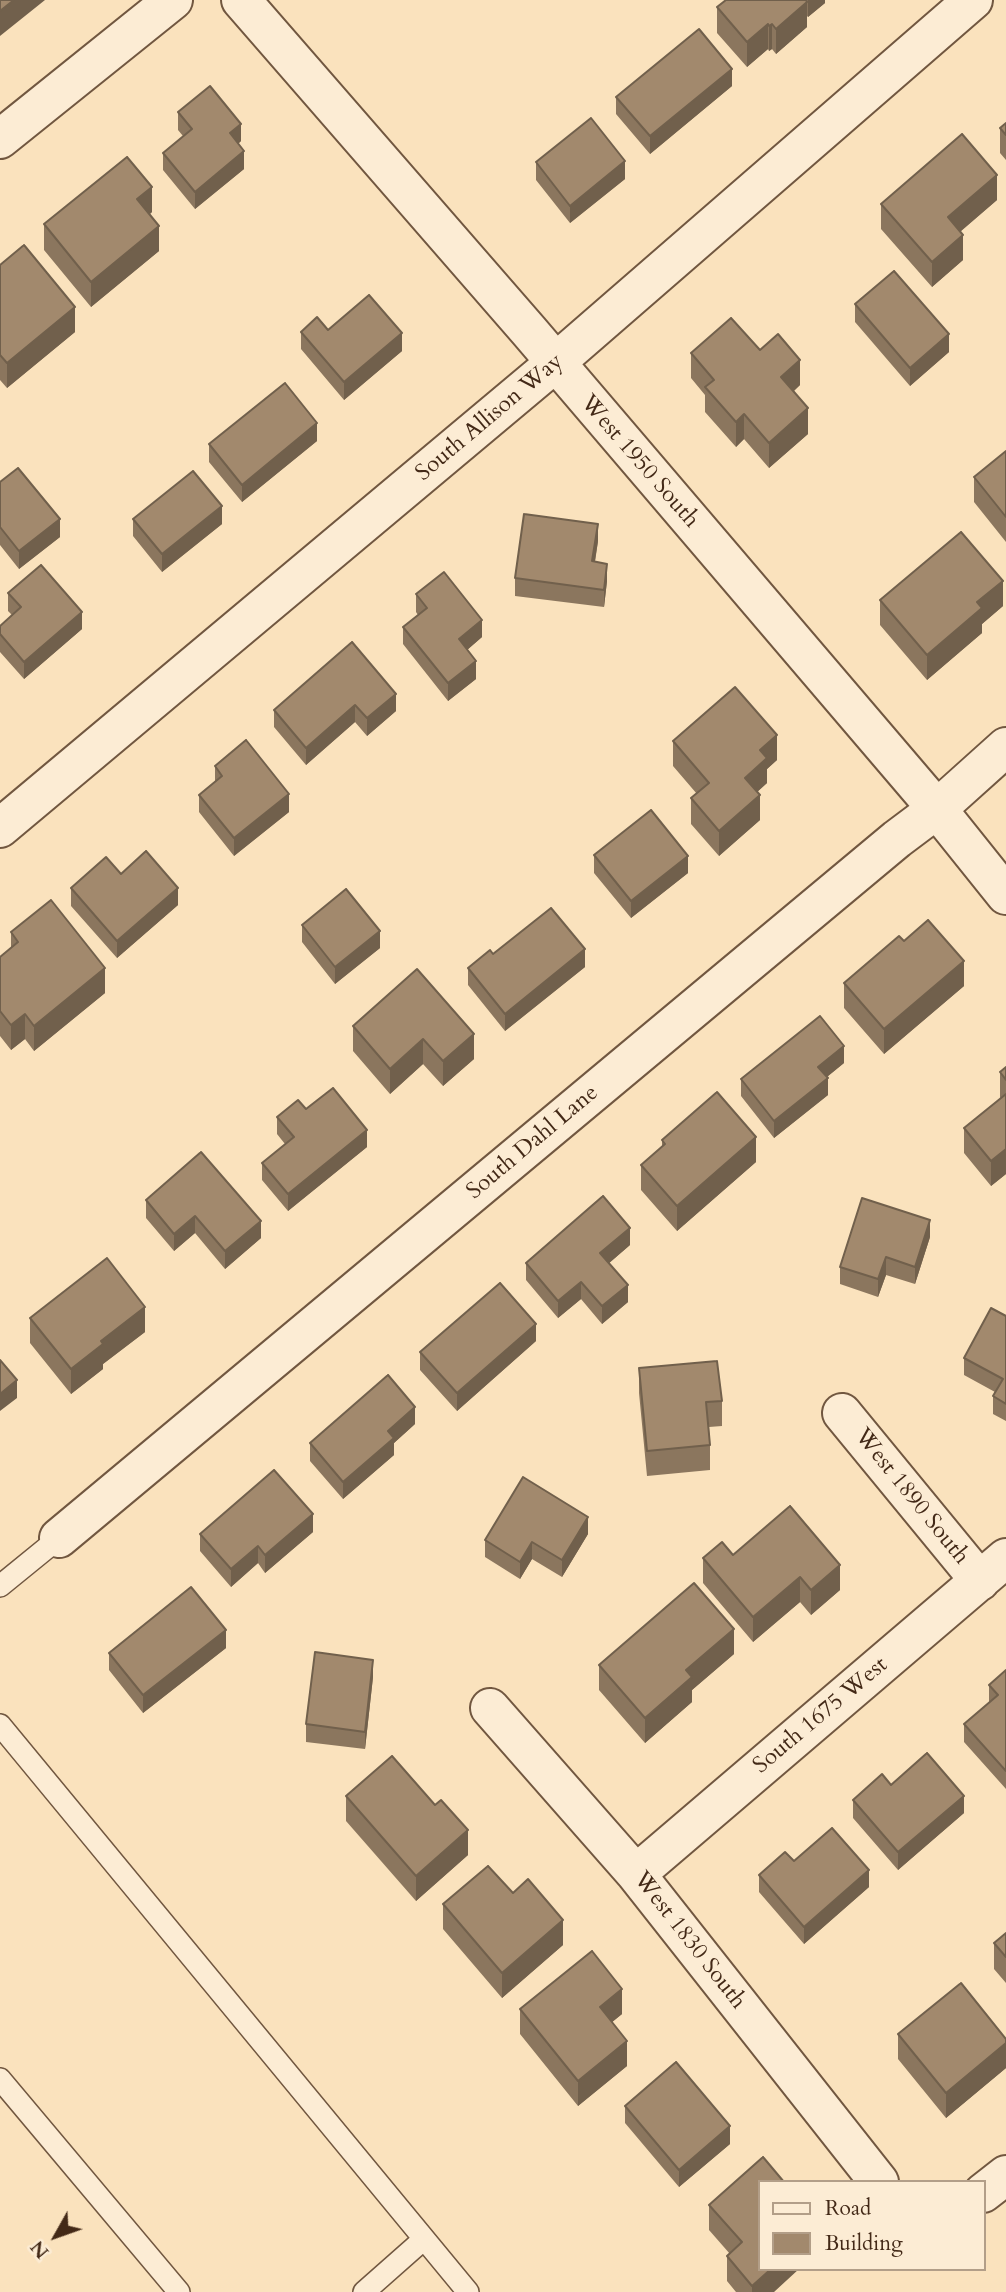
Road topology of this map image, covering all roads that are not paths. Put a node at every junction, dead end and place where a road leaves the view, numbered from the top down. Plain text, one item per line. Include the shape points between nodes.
1 (173, 0) edge
2 (241, 0) edge
3 (973, 0) edge
4 (0, 139) edge
5 (555, 363) junction
6 (1006, 747) edge
7 (937, 809) junction
8 (0, 828) edge
9 (1006, 895) edge
10 (842, 1413) dead end
11 (59, 1538) joint
12 (993, 1570) edge
13 (0, 1586) edge
14 (490, 1708) dead end
15 (0, 1726) edge
16 (636, 1874) junction
17 (0, 2079) edge
18 (1006, 2175) edge
19 (877, 2180) edge
20 (985, 2191) edge
21 (424, 2239) junction
22 (179, 2292) edge
23 (364, 2292) edge
24 (468, 2292) edge

1 - 4 street
2 - 5 street, West 1950 South
3 - 5 street, South Allison Way
5 - 7 street, West 1950 South
5 - 8 street, South Allison Way
6 - 7 street, South Dahl Lane
7 - 9 street, West 1950 South
7 - 11 street, South Dahl Lane
10 - 12 street, West 1890 South
11 - 13 lane
12 - 16 street, South 1675 West
14 - 16 street, West 1830 South
15 - 21 lane
16 - 19 street, West 1830 South
17 - 22 lane
18 - 20 street
21 - 23 lane
21 - 24 lane

